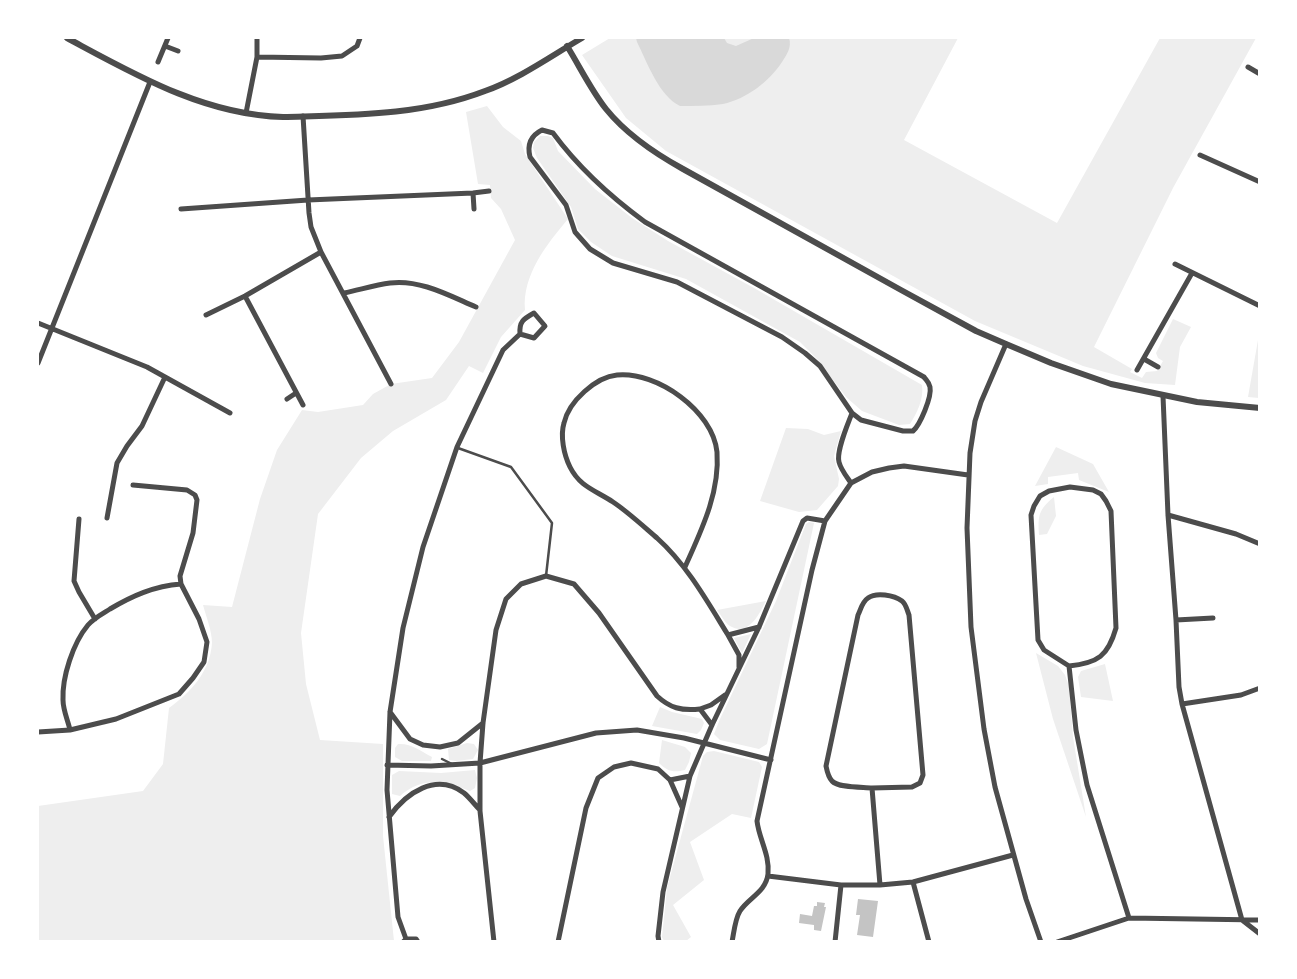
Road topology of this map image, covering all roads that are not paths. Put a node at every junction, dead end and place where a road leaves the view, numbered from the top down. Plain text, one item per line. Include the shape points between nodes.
1 (67, 38) edge
2 (168, 38) edge
3 (257, 38) edge
4 (360, 38) edge
5 (582, 38) edge
6 (165, 46) junction
7 (567, 46) junction
8 (178, 51) dead end
9 (257, 57) junction
10 (158, 62) dead end
11 (1248, 67) dead end
12 (1260, 74) edge
13 (150, 82) junction
14 (246, 113) junction
15 (303, 116) junction
16 (1200, 155) dead end
17 (1260, 182) edge
18 (489, 191) dead end
19 (473, 193) junction
20 (308, 200) junction
21 (181, 209) dead end
22 (474, 209) dead end
23 (321, 252) junction
24 (1175, 264) dead end
25 (1192, 273) junction
26 (344, 293) junction
27 (245, 296) junction
28 (1260, 306) edge
29 (476, 307) dead end
30 (206, 314) dead end
31 (38, 322) edge
32 (51, 329) junction
33 (520, 334) junction
34 (1006, 344) junction
35 (1144, 359) junction
36 (38, 363) edge
37 (1158, 367) dead end
38 (1137, 370) dead end
39 (165, 377) junction
40 (391, 384) dead end
41 (296, 393) junction
42 (1163, 396) junction
43 (287, 398) dead end
44 (303, 406) dead end
45 (1260, 408) edge
46 (230, 413) dead end
47 (852, 413) junction
48 (456, 447) junction
49 (968, 474) junction
50 (851, 483) junction
51 (133, 486) dead end
52 (1168, 514) junction
53 (107, 518) dead end
54 (79, 519) dead end
55 (825, 521) junction
56 (1260, 544) edge
57 (685, 567) junction
58 (546, 576) junction
59 (181, 584) junction
60 (95, 618) junction
61 (1213, 618) dead end
62 (1176, 620) junction
63 (759, 627) junction
64 (728, 635) junction
65 (1069, 666) junction
66 (740, 670) junction
67 (1259, 690) edge
68 (728, 692) junction
69 (1182, 704) junction
70 (700, 709) junction
71 (390, 712) junction
72 (483, 723) junction
73 (712, 725) junction
74 (70, 730) junction
75 (38, 732) edge
76 (704, 743) junction
77 (442, 759) dead end
78 (771, 760) junction
79 (480, 763) junction
80 (387, 765) junction
81 (454, 765) junction
82 (690, 776) junction
83 (670, 780) junction
84 (872, 788) junction
85 (683, 808) junction
86 (480, 810) junction
87 (389, 817) junction
88 (1013, 855) junction
89 (768, 876) junction
90 (913, 882) junction
91 (841, 885) junction
92 (880, 885) junction
93 (1129, 918) junction
94 (1242, 920) junction
95 (1260, 920) edge
96 (1260, 934) edge
97 (405, 940) edge
98 (418, 942) edge
99 (494, 942) edge
100 (558, 942) edge
101 (660, 942) edge
102 (732, 942) edge
103 (835, 942) edge
104 (929, 942) edge
105 (1041, 942) edge
106 (1057, 942) edge

1 - 13 street
2 - 6 street
3 - 9 street
4 - 9 street via 358,46 342,56
5 - 7 street
6 - 8 street
6 - 10 street
7 - 15 street via 508,81 450,103 400,112
7 - 34 street via 608,110 648,148 892,286
9 - 14 street
11 - 12 street
13 - 14 street via 200,101
13 - 32 street
14 - 15 street
15 - 20 street
16 - 17 street
18 - 19 street
19 - 20 street
19 - 22 street
20 - 21 street
20 - 23 street via 311,227
23 - 26 street
23 - 27 street
24 - 25 street
25 - 28 street
25 - 35 street
26 - 29 street via 391,283 413,283
26 - 40 street
27 - 30 street
27 - 41 street
31 - 32 street
32 - 36 street
32 - 39 street
33 - 33 street via 519,324 534,313 545,326 534,338
33 - 48 street via 503,350
34 - 42 street via 1111,384
34 - 49 street via 975,421
35 - 37 street
35 - 38 street
39 - 46 street
39 - 53 street via 142,426 117,463
41 - 43 street
41 - 44 street
42 - 45 street
42 - 52 street
47 - 47 street via 820,366 782,337 677,282 613,263 590,249 576,232 566,205 530,157 528,148 534,136 542,130 553,133 612,196 645,222 928,382 930,394 913,431 861,420
47 - 50 street via 838,460
48 - 58 lane via 511,467 552,523
48 - 71 street via 423,546 404,628
49 - 50 street via 904,466 872,472
49 - 88 street via 971,627 984,729
50 - 55 street
51 - 59 street via 187,490 195,495 193,532 180,576
52 - 56 street
52 - 62 street
54 - 60 street via 74,581
55 - 63 street via 807,518 803,521
55 - 78 street
57 - 57 street via 658,539 614,503 584,486 570,467 564,453 564,422 579,397 601,380 617,375 649,379 685,399 709,426 717,452 712,500
57 - 64 street
58 - 70 street via 574,584 600,613 657,696 667,705 682,710
58 - 72 street via 521,584 506,599 496,630
59 - 60 street via 133,595
59 - 74 street via 207,642 204,662 193,678 179,694 165,701 116,719
60 - 74 street via 87,626 71,657 66,676 63,701
61 - 62 street
62 - 69 street
63 - 64 street
63 - 66 street
64 - 66 street via 739,655
65 - 65 street via 1044,650 1038,640 1030,515 1040,496 1070,487 1101,494 1111,511 1116,628 1111,645 1100,658 1084,665
65 - 93 street via 1076,730 1087,785
66 - 68 street
67 - 69 street
68 - 70 street
68 - 73 street
69 - 94 street
70 - 73 street
71 - 72 street via 410,739 423,745 440,747 458,743
71 - 80 street
72 - 79 street
73 - 76 street
74 - 75 street
76 - 78 street
76 - 79 street via 637,730 596,733
76 - 82 street
77 - 81 lane
78 - 89 street via 757,821 768,859
79 - 81 street
79 - 86 street
80 - 81 street
80 - 87 street
82 - 83 street
82 - 85 street
83 - 85 street
83 - 100 street via 658,769 631,763 614,767 598,778 586,808
84 - 84 street via 833,782 826,766 858,615 862,604 877,594 900,599 908,615 923,775 920,783 912,788
84 - 92 street
85 - 101 street via 663,892
86 - 87 street via 455,788 435,784 404,799
86 - 99 street
87 - 97 street via 398,917
88 - 90 street
88 - 105 street
89 - 91 street
89 - 102 street via 762,889 741,909
90 - 92 street
90 - 104 street
91 - 92 street
91 - 103 street
93 - 94 street
93 - 106 street
94 - 95 street
94 - 96 street
97 - 98 street via 416,939

